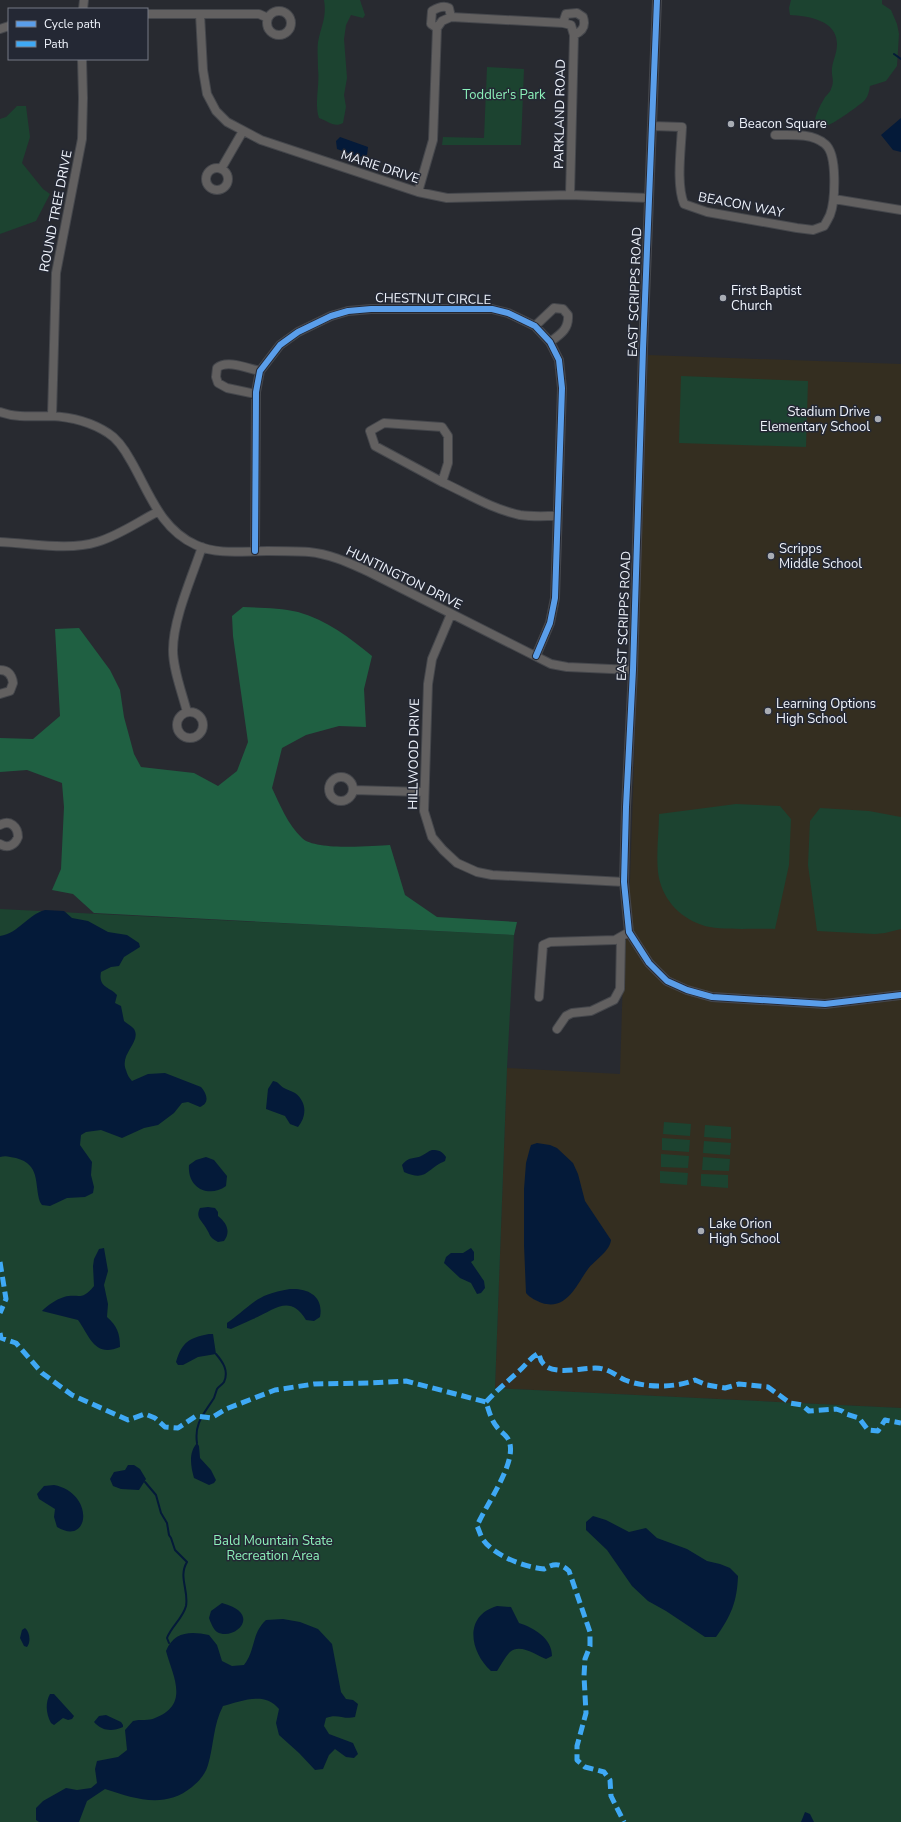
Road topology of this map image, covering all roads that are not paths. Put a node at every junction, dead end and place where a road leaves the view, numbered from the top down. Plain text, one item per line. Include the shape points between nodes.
1 (657, 0) edge
2 (148, 14) edge
3 (200, 14) junction
4 (451, 17) junction
5 (268, 18) dead end
6 (563, 23) junction
7 (437, 28) junction
8 (574, 35) junction
9 (82, 60) edge
10 (652, 126) junction
11 (243, 131) junction
12 (775, 135) dead end
13 (221, 169) dead end
14 (418, 192) junction
15 (570, 195) junction
16 (649, 198) junction
17 (834, 199) junction
18 (901, 210) edge
19 (536, 326) junction
20 (550, 342) junction
21 (260, 371) junction
22 (256, 394) junction
23 (0, 412) edge
24 (52, 416) junction
25 (442, 482) junction
26 (157, 512) junction
27 (557, 516) junction
28 (0, 542) edge
29 (202, 547) junction
30 (255, 552) junction
31 (451, 614) junction
32 (536, 656) junction
33 (0, 670) edge
34 (633, 670) junction
35 (0, 694) edge
36 (187, 712) dead end
37 (353, 790) dead end
38 (423, 792) junction
39 (0, 825) edge
40 (0, 844) edge
41 (624, 882) junction
42 (629, 932) junction
43 (621, 937) junction
44 (901, 995) edge
45 (539, 997) dead end
46 (556, 1029) dead end

1 - 10 street, EAST SCRIPPS ROAD
2 - 3 street
3 - 5 street via 259,14
3 - 11 street, MARIE DRIVE via 207,94 216,111 227,122
4 - 6 street
4 - 7 street via 442,21
4 - 7 street via 446,6 432,11 431,24
6 - 8 street via 572,26
6 - 8 street via 566,14 579,13 584,20 584,26
7 - 14 street via 433,140
8 - 15 street, PARKLAND ROAD
9 - 24 street, ROUND TREE DRIVE via 82,139 56,273
10 - 16 street, EAST SCRIPPS ROAD
10 - 17 street, BEACON WAY via 682,127 681,196 684,204 693,208 813,230 824,226
11 - 13 street
11 - 14 street, MARIE DRIVE via 261,140
12 - 17 street, BEACON WAY via 816,138 827,145 834,166
14 - 15 street, MARIE DRIVE via 447,198
15 - 16 street, MARIE DRIVE
16 - 34 street, EAST SCRIPPS ROAD
17 - 18 street
19 - 20 street, CHESTNUT CIRCLE
19 - 20 street via 554,308 563,309 568,315 569,323 564,331
19 - 21 street, CHESTNUT CIRCLE via 508,313 492,309 371,308 348,311 298,332 280,345
20 - 27 street, CHESTNUT CIRCLE via 559,360 562,388
21 - 22 street, CHESTNUT CIRCLE
21 - 22 street via 228,364 217,368 218,383 227,388
22 - 30 street, CHESTNUT CIRCLE
23 - 24 street, HUNTINGTON DRIVE via 8,415
24 - 26 street, HUNTINGTON DRIVE via 75,419 109,434 124,448
25 - 25 street via 448,463 448,436 442,427 384,423 370,431 375,446
25 - 27 street via 506,511 521,515
26 - 28 street via 108,538 84,545
26 - 29 street, HUNTINGTON DRIVE via 185,540
27 - 32 street, CHESTNUT CIRCLE via 553,608 547,633
29 - 30 street, HUNTINGTON DRIVE via 215,551
29 - 36 street via 174,638 174,663
30 - 31 street, HUNTINGTON DRIVE via 310,552 340,560
31 - 32 street, HUNTINGTON DRIVE
31 - 38 street, HILLWOOD DRIVE via 432,659 430,671
32 - 34 street, HUNTINGTON DRIVE via 551,664 567,667
33 - 35 street via 10,674 13,683 10,691
34 - 41 street, EAST SCRIPPS ROAD
37 - 38 street
38 - 41 street, HILLWOOD DRIVE via 424,810 432,837 457,863 477,872
39 - 40 street via 13,824 18,837 13,845
41 - 42 street, EAST SCRIPPS ROAD
42 - 43 street
42 - 44 street, EAST SCRIPPS ROAD via 649,963 667,981 712,997 825,1004
43 - 45 street via 615,940 550,942 543,945
43 - 46 street via 620,989 614,1000 591,1011 572,1013 566,1016

